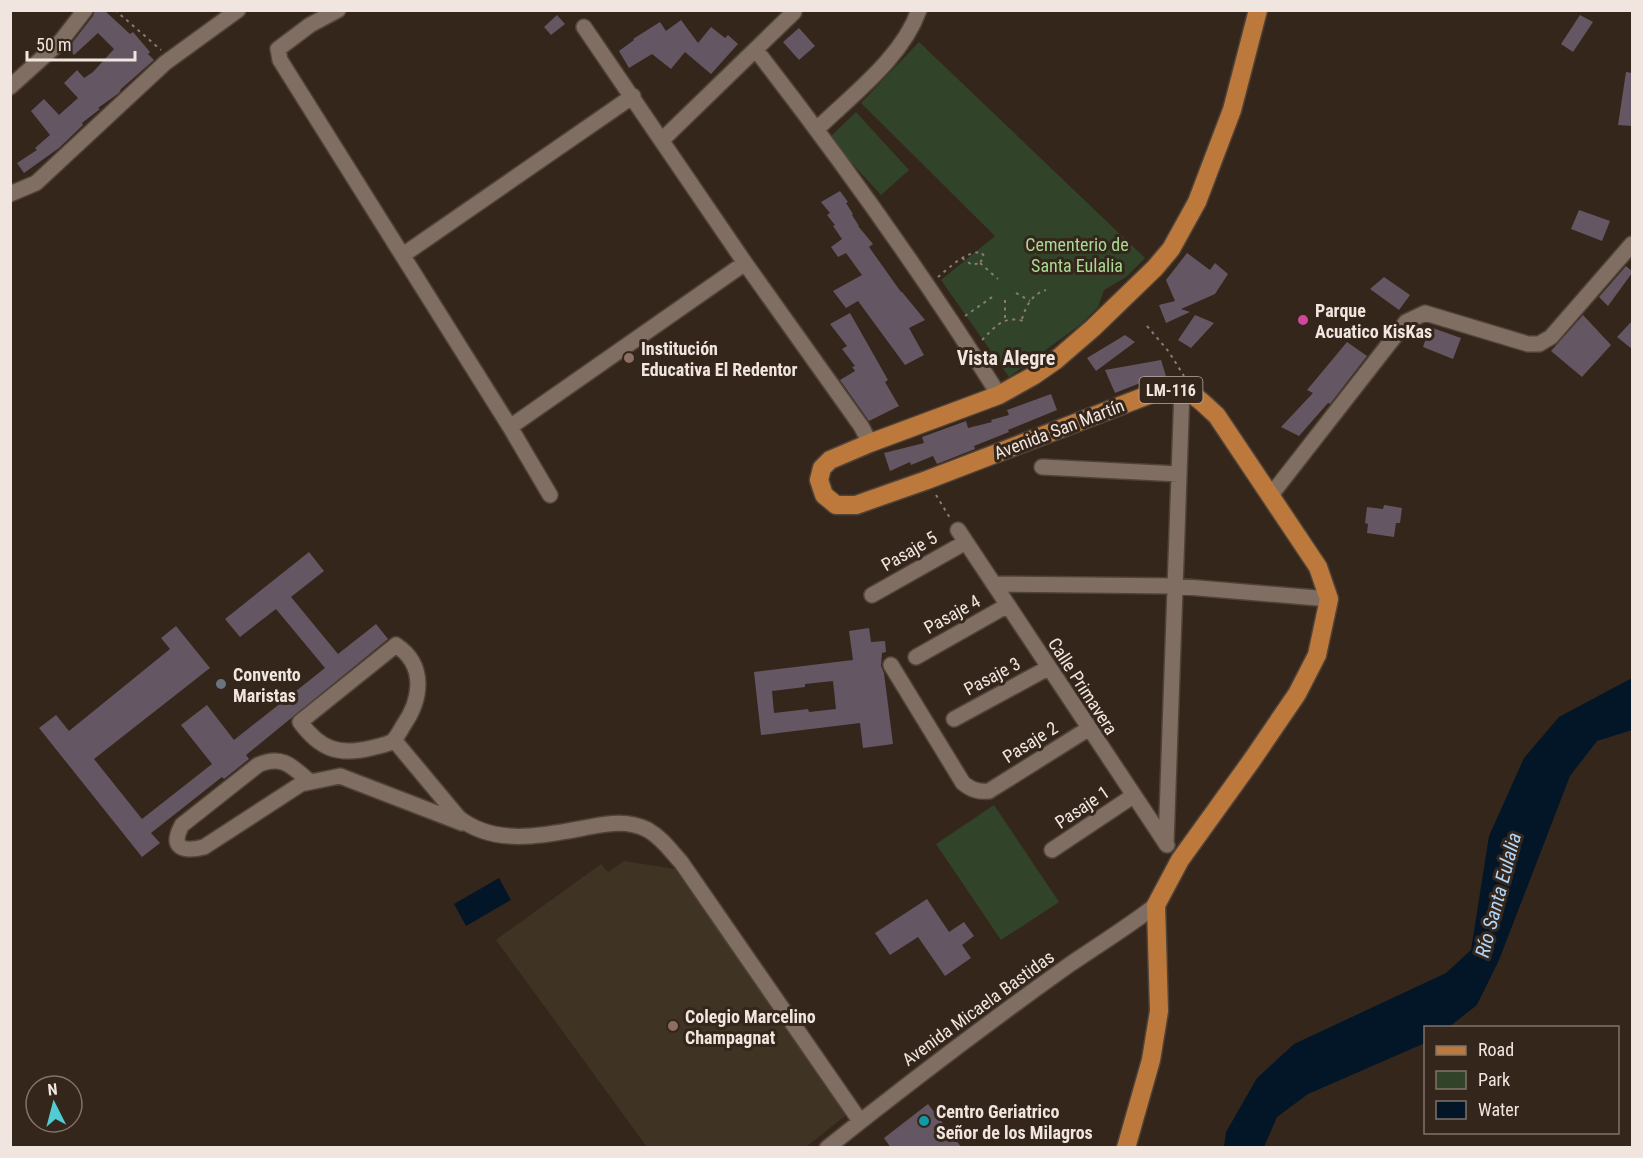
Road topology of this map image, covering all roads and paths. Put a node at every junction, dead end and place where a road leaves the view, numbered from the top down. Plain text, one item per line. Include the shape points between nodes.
1 (85, 10) edge
2 (115, 10) edge
3 (238, 10) edge
4 (339, 10) edge
5 (920, 10) edge
6 (1258, 10) edge
7 (794, 12) edge
8 (584, 27) dead end
9 (756, 50) junction
10 (171, 59) junction
11 (10, 87) edge
12 (633, 96) junction
13 (817, 129) junction
14 (662, 140) junction
15 (10, 194) edge
16 (1632, 244) edge
17 (403, 255) junction
18 (962, 258) junction
19 (745, 263) junction
20 (980, 263) junction
21 (998, 279) dead end
22 (926, 286) junction
23 (1046, 290) dead end
24 (1016, 293) dead end
25 (995, 295) dead end
26 (1005, 300) dead end
27 (1030, 301) junction
28 (1005, 321) junction
29 (953, 324) junction
30 (1147, 326) dead end
31 (970, 349) junction
32 (1189, 393) junction
33 (999, 395) junction
34 (510, 427) junction
35 (870, 443) junction
36 (1042, 467) dead end
37 (1179, 474) junction
38 (927, 480) junction
39 (550, 495) dead end
40 (1271, 495) junction
41 (962, 536) junction
42 (994, 584) junction
43 (1175, 586) junction
44 (872, 595) dead end
45 (1329, 599) junction
46 (1008, 605) junction
47 (916, 657) dead end
48 (891, 665) dead end
49 (1048, 668) junction
50 (954, 719) dead end
51 (1088, 729) junction
52 (394, 740) junction
53 (310, 782) junction
54 (1133, 796) junction
55 (468, 825) junction
56 (1166, 844) junction
57 (1052, 850) dead end
58 (1180, 860) junction
59 (1156, 905) junction
60 (860, 1121) junction
61 (826, 1148) edge
62 (1126, 1148) edge

1 - 11 street via 61,41
2 - 10 path
3 - 10 street
4 - 17 street via 278,49 280,60
5 - 13 street via 897,51
6 - 33 main road, Avenida San Martín / LM-116 via 1232,110 1197,202 1171,249 1134,289 1056,360
7 - 9 street
8 - 12 street
9 - 13 street
9 - 14 street
10 - 15 street via 36,183
12 - 14 street
12 - 17 street
13 - 22 street
14 - 19 street
16 - 40 street via 1551,337 1539,344 1425,313 1406,322
17 - 34 street
18 - 20 path via 972,265
18 - 20 path via 981,252 984,256
18 - 22 path
19 - 34 street
19 - 35 street
20 - 21 path
22 - 29 street
23 - 27 path
24 - 27 path
25 - 29 path
26 - 28 path
27 - 28 path via 1022,320
28 - 31 path
29 - 31 street
30 - 32 path via 1169,352
31 - 33 street
32 - 37 street
32 - 38 main road, Avenida San Martín / LM-116 via 1151,394
32 - 40 main road, LM-116 via 1217,416
33 - 35 main road, Avenida San Martín / LM-116
34 - 39 street
35 - 38 main road, Avenida San Martín / LM-116 via 830,460 822,468 819,480 824,495 836,505 856,505
36 - 37 street
37 - 43 street
38 - 41 path
40 - 45 main road, LM-116 via 1318,567
41 - 42 street, Calle Primavera
41 - 44 street, Pasaje 5
42 - 43 street
42 - 46 street, Calle Primavera
43 - 45 street
43 - 56 street
45 - 58 main road via 1317,655 1297,694
46 - 47 street, Pasaje 4
46 - 49 street, Calle Primavera
48 - 51 street, Pasaje 2 via 963,783 980,792 992,789
49 - 50 street, Pasaje 3
49 - 51 street, Calle Primavera
51 - 54 street, Calle Primavera
52 - 52 street via 365,750 334,750 322,745 300,722 396,645 412,662 418,698
52 - 55 street
53 - 53 street via 204,847 189,850 177,842 182,825 258,765 273,760 282,762 293,766
53 - 55 street via 340,776
54 - 56 street, Calle Primavera
54 - 57 street, Pasaje 1
55 - 60 street via 484,832 524,837 619,822 646,829 661,840 681,862
56 - 58 street, Calle Primavera
58 - 59 main road
59 - 60 street, Avenida Micaela Bastidas via 930,1066
59 - 62 main road via 1159,1011 1151,1060
60 - 61 street, Avenida Micaela Bastidas

